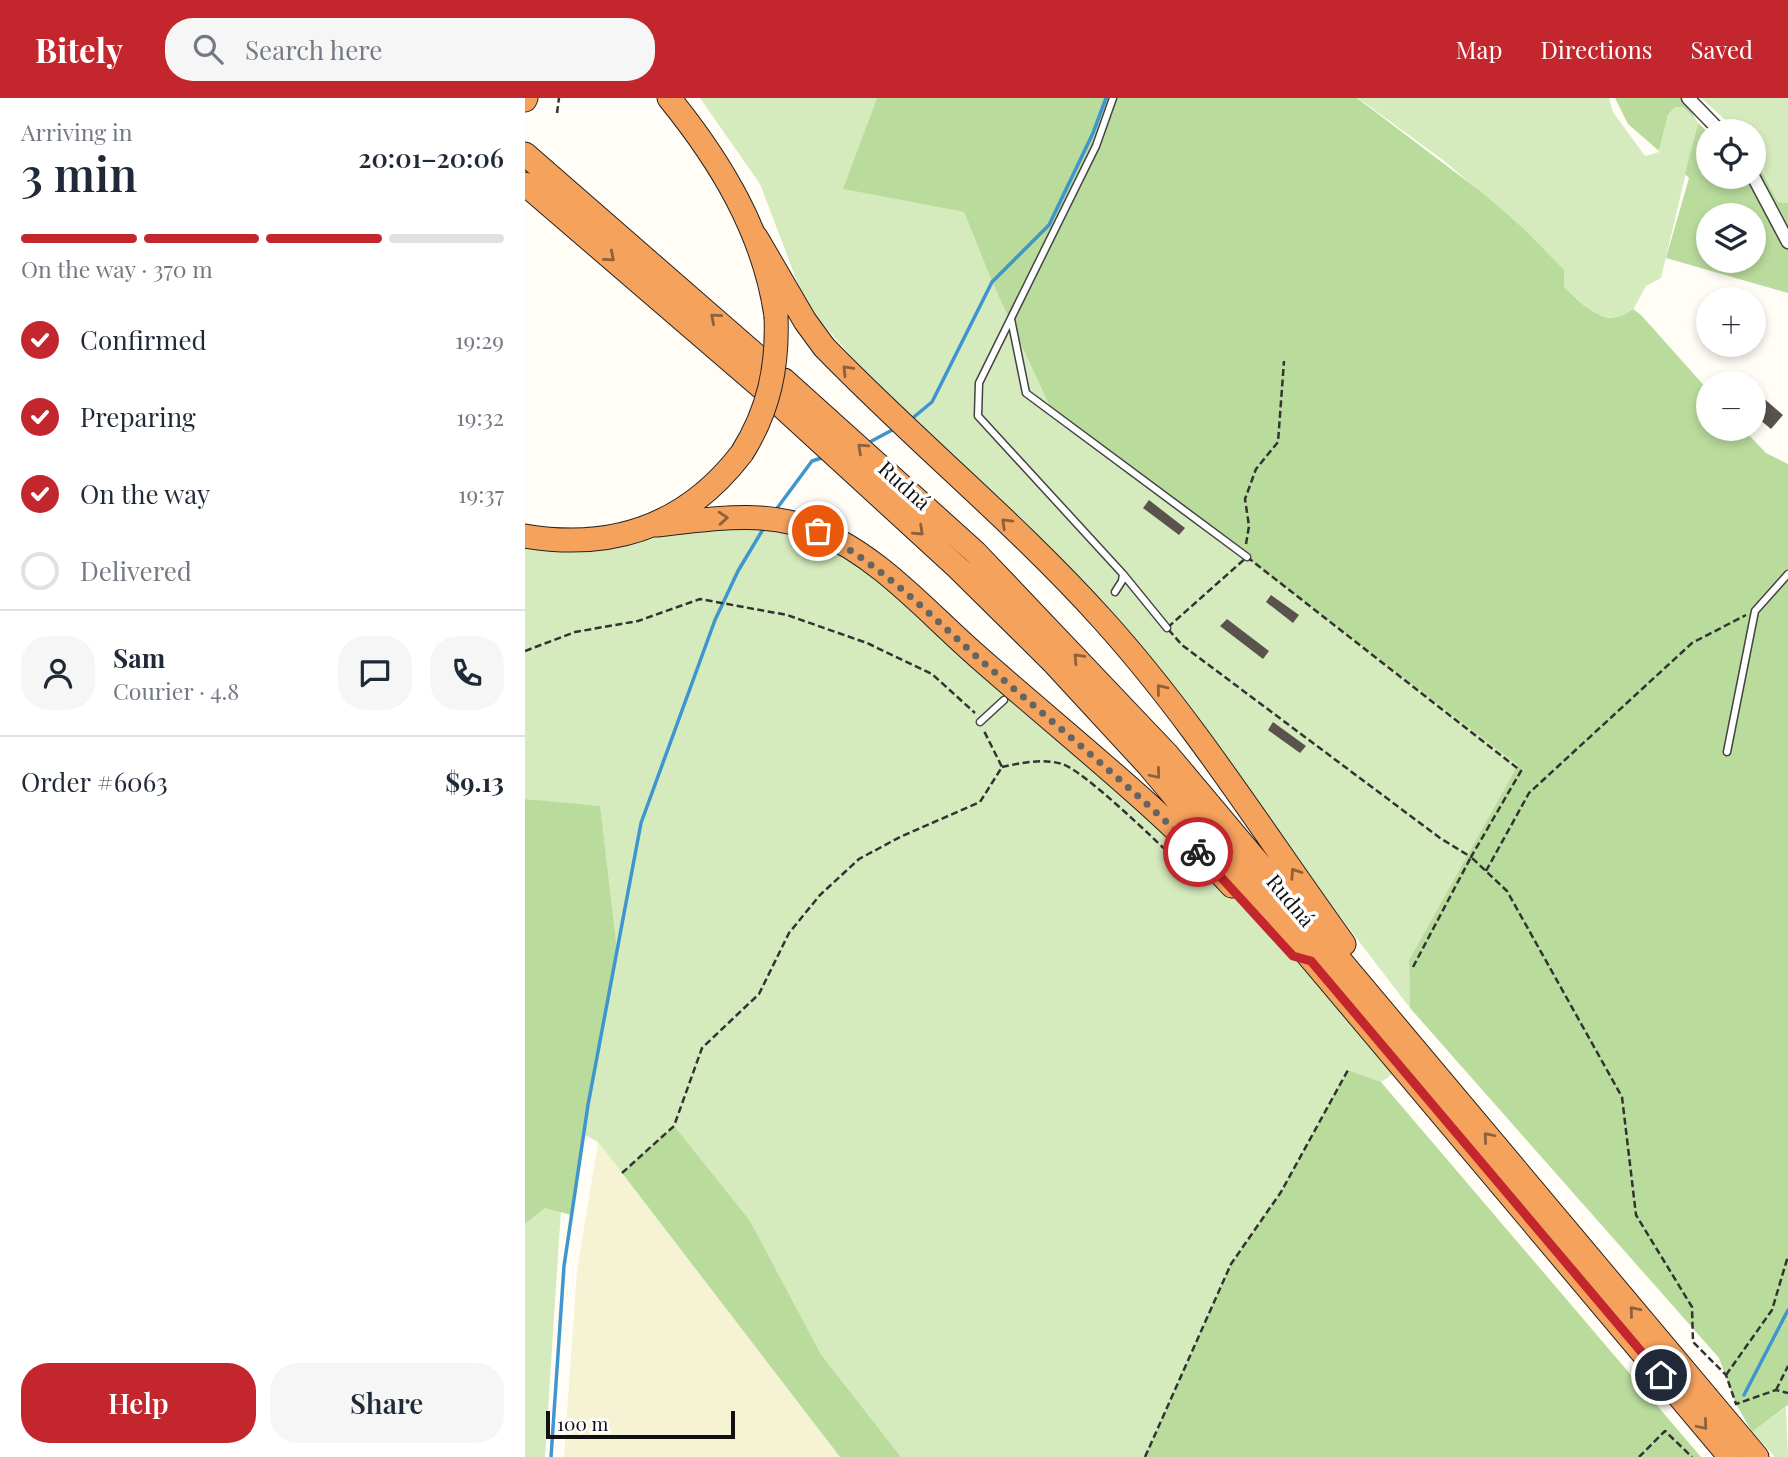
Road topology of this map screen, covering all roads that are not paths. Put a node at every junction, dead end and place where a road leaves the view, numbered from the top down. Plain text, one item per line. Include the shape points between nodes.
1 (669, 98) edge
2 (1113, 98) edge
3 (1688, 98) edge
4 (1708, 119) edge
5 (525, 154) edge
6 (525, 184) edge
7 (1760, 189) edge
8 (756, 237) junction
9 (1788, 242) edge
10 (1011, 317) junction
11 (765, 363) dead end
12 (785, 380) dead end
13 (761, 387) dead end
14 (778, 403) dead end
15 (656, 525) junction
16 (529, 538) edge
17 (1247, 557) road end
18 (1123, 574) junction
19 (1788, 574) edge
20 (1115, 592) dead end
21 (1167, 628) road end
22 (1004, 700) dead end
23 (980, 722) road end
24 (1727, 752) dead end
25 (1311, 961) junction
26 (1432, 1070) junction
27 (1730, 1457) edge
28 (1757, 1457) edge

1 - 8 highway via 708,149
2 - 10 lane via 1096,146
3 - 4 street
11 -> 5 highway
6 -> 13 highway
7 - 9 street
8 - 15 highway, bridge via 776,316 777,353 770,392 758,426 726,474 694,504
26 -> 8 highway via 1260,822 1162,691 1104,621 824,347
10 - 17 lane via 1026,393
10 - 18 lane via 979,383 978,416
26 -> 12 highway, Rudná via 1167,754 1069,649 915,496
14 -> 25 highway, Rudná via 949,559 1052,661 1148,765
15 - 16 highway via 586,540
15 -> 25 highway via 769,519 818,531 864,557 1100,760 1229,883 1293,956
18 - 20 lane
18 - 21 lane
19 - 24 lane via 1755,611
22 - 23 lane
25 -> 27 highway, Rudná
28 -> 26 highway, Rudná

